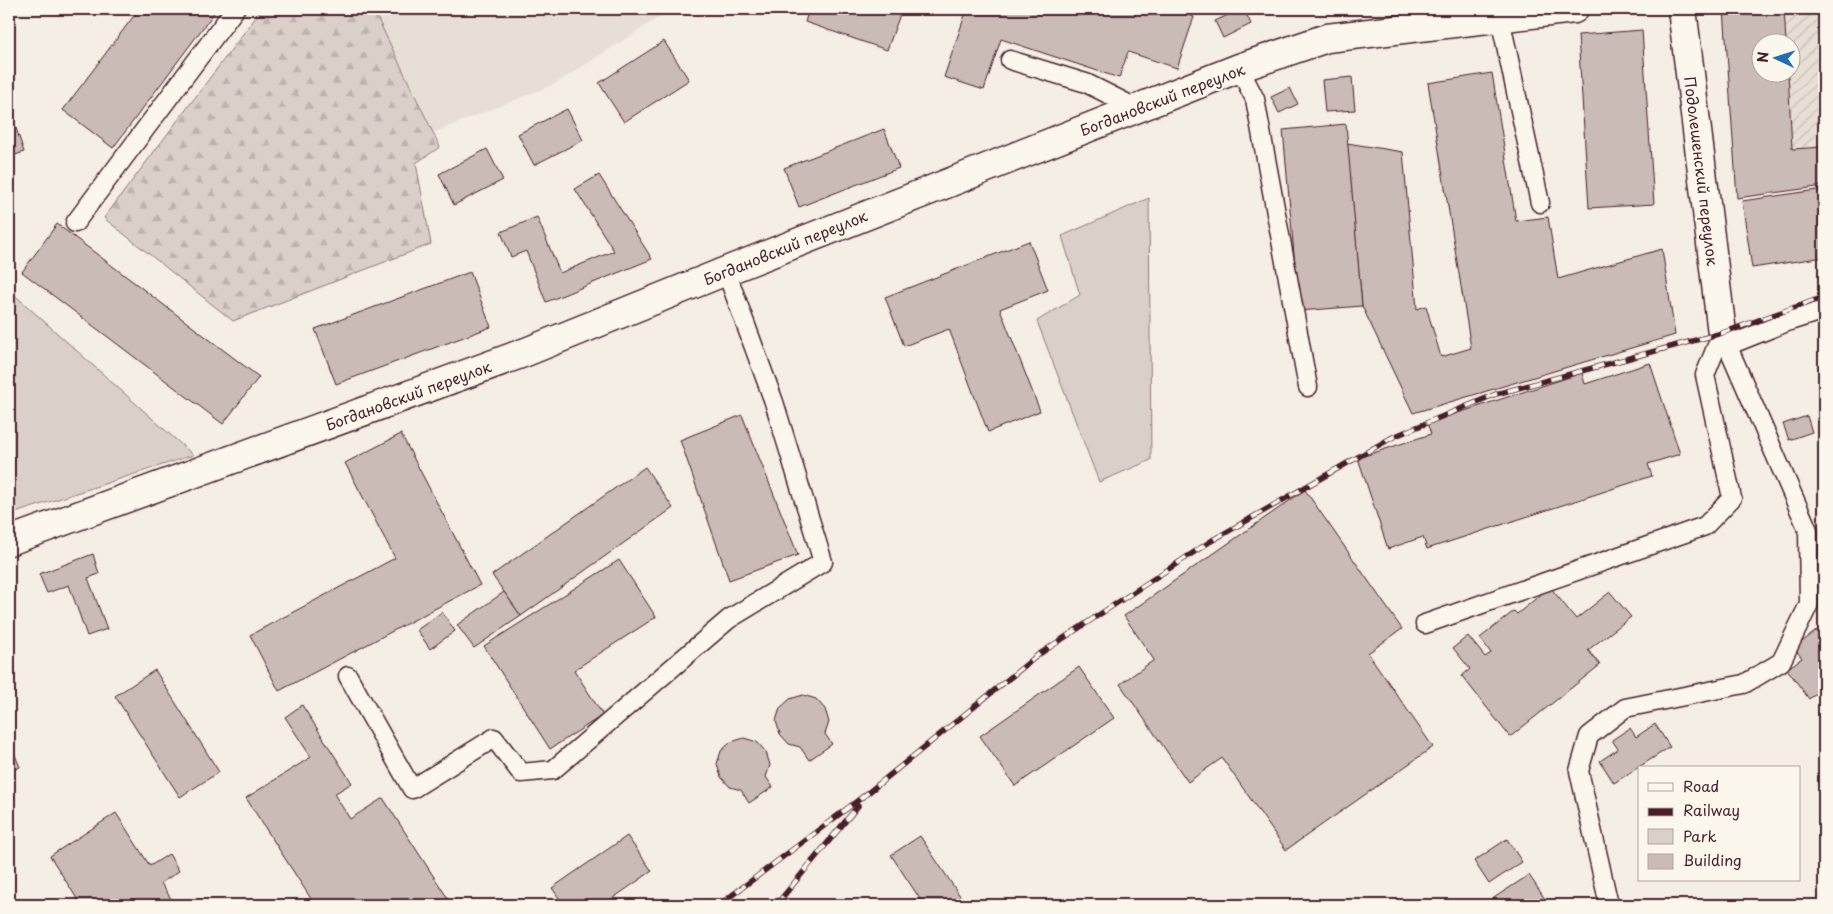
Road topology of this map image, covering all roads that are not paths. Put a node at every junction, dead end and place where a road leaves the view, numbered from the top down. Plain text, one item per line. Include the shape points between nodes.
1 (235, 9) edge
2 (1574, 9) edge
3 (1682, 9) edge
4 (1500, 18) junction
5 (1010, 60) dead end
6 (1239, 68) junction
7 (1136, 108) junction
8 (1540, 203) dead end
9 (75, 223) dead end
10 (726, 271) junction
11 (1824, 310) edge
12 (1725, 339) junction
13 (1308, 386) dead end
14 (1816, 529) edge
15 (9, 541) edge
16 (1425, 624) dead end
17 (348, 676) dead end
18 (1609, 905) edge

1 - 9 lane
2 - 4 street, Богдановский переулок
3 - 12 street, Подолешенский переулок
4 - 6 street, Богдановский переулок via 1327,38
4 - 8 lane
5 - 7 lane via 1086,83
6 - 7 street, Богдановский переулок
6 - 13 lane via 1255,99
7 - 10 street, Богдановский переулок
10 - 15 street, Богдановский переулок via 526,352
10 - 17 lane via 774,402 823,562 729,619 554,770 521,773 494,738 412,789
11 - 12 lane
12 - 14 lane
12 - 16 lane via 1705,375 1732,498 1705,526
14 - 18 lane via 1809,604 1781,662 1744,684 1625,708 1589,736 1579,771

